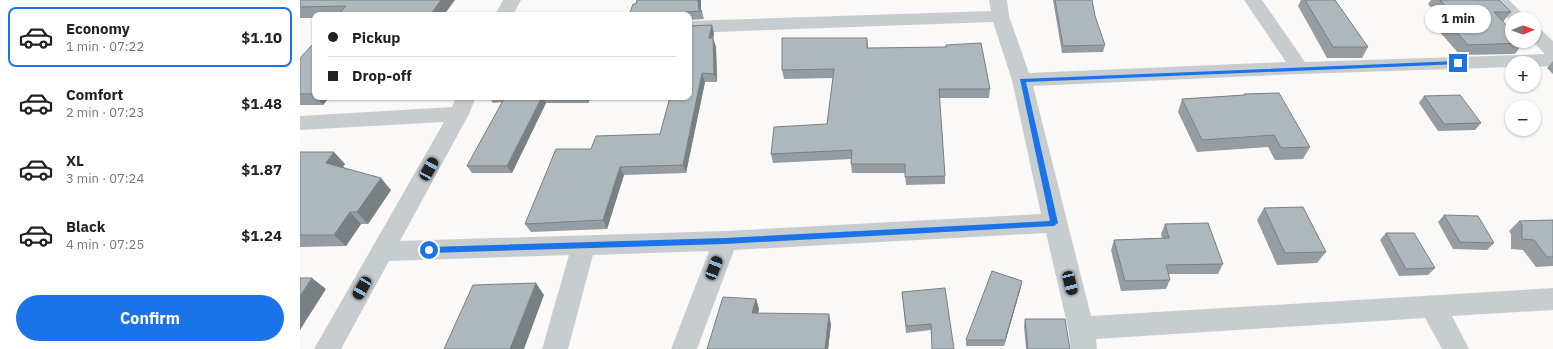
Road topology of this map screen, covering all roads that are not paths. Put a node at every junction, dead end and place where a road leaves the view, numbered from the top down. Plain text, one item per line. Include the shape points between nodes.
1 (512, 0) edge
2 (1253, 0) edge
3 (1499, 0) edge
4 (999, 8) edge
5 (506, 12) edge
6 (1512, 12) edge
7 (692, 27) edge
8 (1541, 40) edge
9 (1553, 51) edge
10 (1553, 60) edge
11 (1300, 68) junction
12 (1022, 80) junction
13 (463, 105) edge
14 (300, 124) edge
15 (1054, 223) junction
16 (725, 241) junction
17 (584, 245) junction
18 (383, 251) junction
19 (1553, 299) edge
20 (1432, 306) junction
21 (1082, 338) edge
22 (327, 349) edge
23 (555, 349) edge
24 (684, 349) edge
25 (1456, 349) edge

1 - 5 street
2 - 11 street
3 - 6 street
4 - 7 street
4 - 12 street
8 - 9 street
10 - 11 street
11 - 12 street
12 - 15 street
13 - 14 street
13 - 18 street
15 - 16 street
15 - 21 street
16 - 17 street
16 - 24 street
17 - 18 street
17 - 23 street
18 - 22 street
19 - 20 street
20 - 21 street
20 - 25 street

